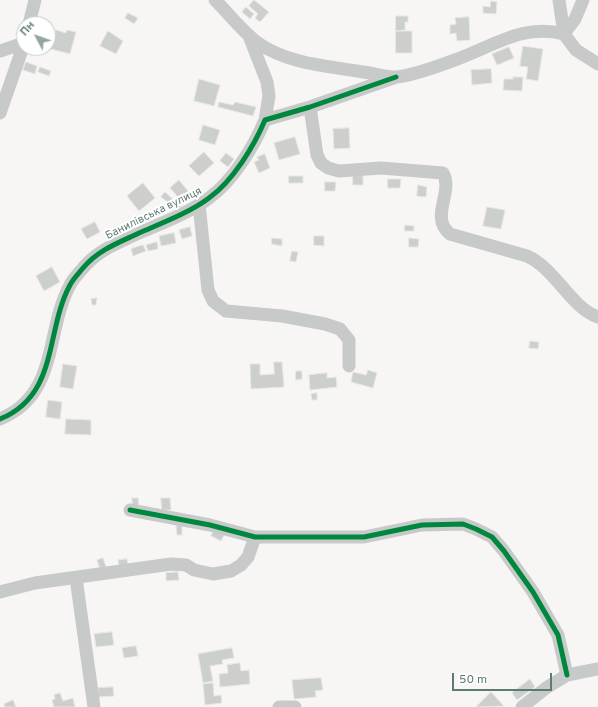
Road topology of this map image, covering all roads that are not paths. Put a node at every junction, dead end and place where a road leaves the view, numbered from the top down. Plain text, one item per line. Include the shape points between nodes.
1 (35, 0) edge
2 (215, 0) edge
3 (559, 0) edge
4 (583, 0) edge
5 (31, 16) edge
6 (564, 34) junction
7 (249, 36) junction
8 (16, 46) edge
9 (0, 51) edge
10 (20, 56) edge
11 (598, 64) edge
12 (396, 77) junction
13 (310, 108) junction
14 (0, 113) edge
15 (265, 120) junction
16 (199, 204) junction
17 (598, 317) edge
18 (349, 366) dead end
19 (0, 419) edge
20 (130, 510) dead end
21 (255, 537) junction
22 (76, 578) junction
23 (0, 592) edge
24 (598, 669) edge
25 (567, 675) junction
26 (94, 707) edge
27 (279, 707) edge
28 (296, 707) edge
29 (522, 707) edge

1 - 5 street
2 - 7 street
3 - 6 street
4 - 6 street
6 - 11 street via 576,50
6 - 12 street via 539,30 521,33 436,67
7 - 12 street via 270,50 297,60
7 - 15 street, Банилівська вулиця via 267,82 269,96
8 - 9 street
10 - 14 street
12 - 13 street
13 - 15 street
13 - 17 street via 317,156 321,163 339,171 381,168 443,172 446,179 441,221 444,229 450,234 538,261 584,309
15 - 16 street, Банилівська вулиця via 240,164 219,189
16 - 18 street via 208,290 212,301 226,311 282,316 340,329 349,340
16 - 19 street, Банилівська вулиця via 99,252 83,267 70,285 42,380 21,407
20 - 21 street via 187,520
21 - 22 street via 248,557 231,571 213,574 194,570 186,565 171,564
21 - 25 street via 364,537 422,525 463,524 476,529 492,537 533,592 558,635
22 - 23 street via 35,583
22 - 26 street
24 - 25 street
25 - 29 street
27 - 28 street

